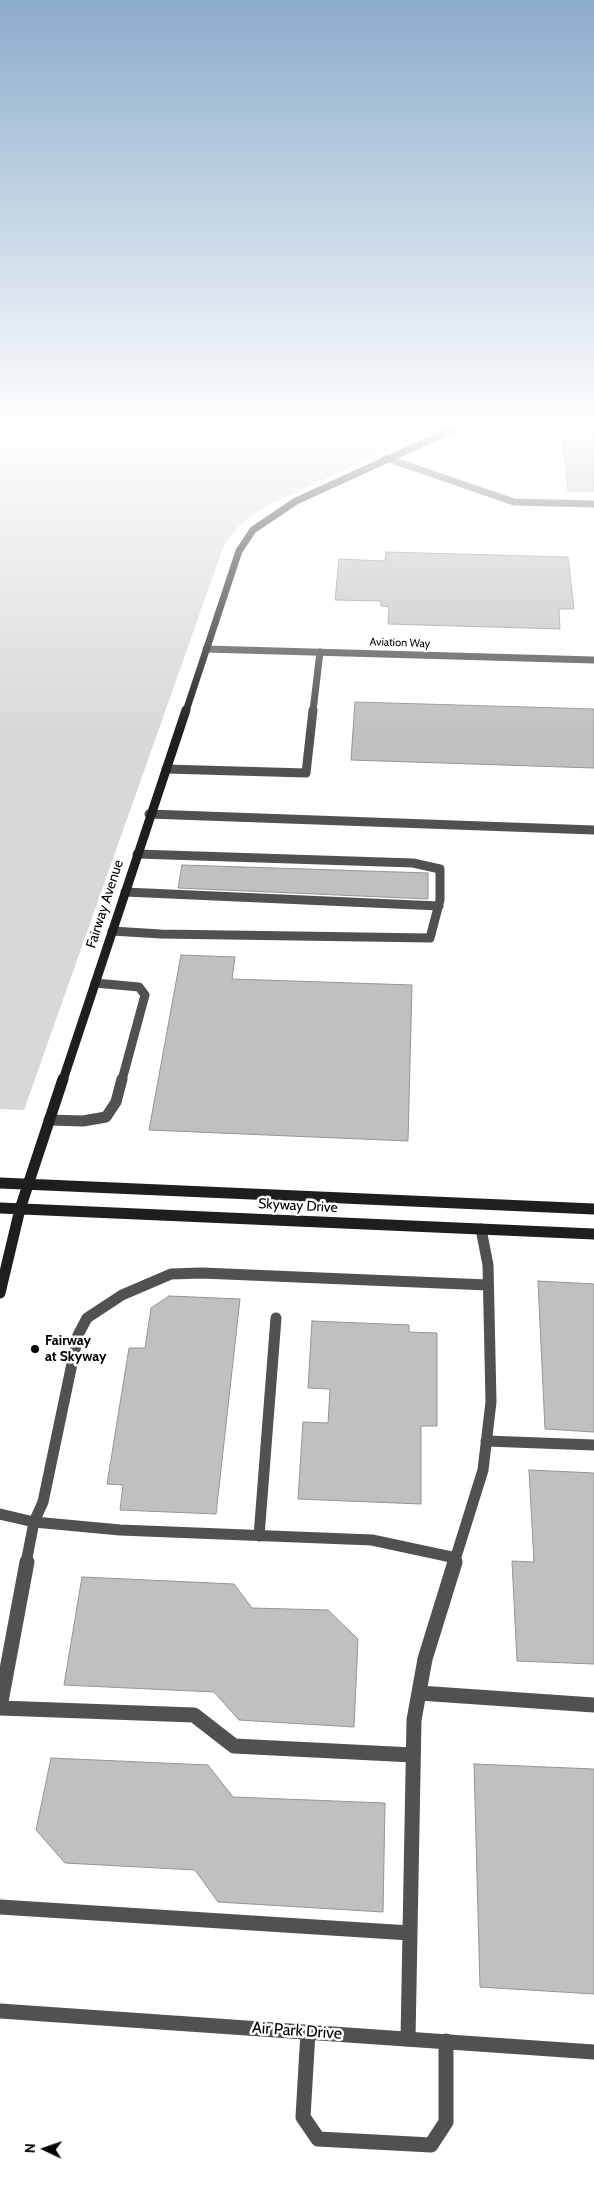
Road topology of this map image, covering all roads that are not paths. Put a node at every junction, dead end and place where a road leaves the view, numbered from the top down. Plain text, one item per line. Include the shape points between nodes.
1 (253, 530) edge
2 (206, 649) junction
3 (320, 652) junction
4 (594, 660) edge
5 (166, 769) junction
6 (150, 814) junction
7 (594, 830) edge
8 (138, 854) junction
9 (125, 892) junction
10 (439, 906) junction
11 (112, 931) junction
12 (95, 982) junction
13 (49, 1120) junction
14 (0, 1183) edge
15 (29, 1184) junction
16 (0, 1208) edge
17 (20, 1209) junction
18 (594, 1209) edge
19 (482, 1229) junction
20 (594, 1234) edge
21 (488, 1285) junction
22 (0, 1293) edge
23 (276, 1318) dead end
24 (486, 1442) junction
25 (594, 1445) edge
26 (0, 1514) edge
27 (34, 1522) junction
28 (259, 1536) junction
29 (456, 1558) junction
30 (419, 1693) junction
31 (594, 1705) edge
32 (0, 1707) edge
33 (413, 1755) junction
34 (0, 1908) edge
35 (410, 1934) junction
36 (0, 2011) edge
37 (308, 2032) junction
38 (408, 2039) junction
39 (446, 2042) junction
40 (594, 2052) edge

1 - 2 street, Fairway Avenue via 239,551
2 - 3 street, Aviation Way
2 - 5 street, Fairway Avenue
3 - 4 street, Aviation Way
3 - 5 street via 306,773
5 - 6 street, Fairway Avenue
6 - 7 street
6 - 8 street, Fairway Avenue
8 - 9 street, Fairway Avenue
8 - 10 street via 413,863 440,869
9 - 10 street
9 - 11 street, Fairway Avenue
10 - 11 street via 430,938
11 - 12 street, Fairway Avenue
12 - 13 street, Fairway Avenue
12 - 13 street via 139,987 144,995 116,1102 106,1117 83,1121
13 - 15 street, Fairway Avenue
14 - 15 street, Skyway Drive
15 - 17 street, Fairway Avenue
15 - 18 street, Skyway Drive
16 - 17 street, Skyway Drive
17 - 19 street, Skyway Drive
17 - 22 street, Fairway Avenue
19 - 20 street, Skyway Drive
19 - 21 street
21 - 24 street via 491,1402
21 - 27 street via 202,1273 171,1274 122,1295 87,1318 78,1336 43,1502
23 - 28 street
24 - 25 street
24 - 29 street via 483,1470
26 - 27 street
27 - 28 street via 120,1530
27 - 32 street
28 - 29 street via 372,1540
29 - 30 street via 425,1659
30 - 31 street
30 - 33 street
32 - 33 street via 194,1715 234,1746
33 - 35 street
34 - 35 street
35 - 38 street
36 - 37 street, Air Park Drive
37 - 38 street, Air Park Drive
37 - 39 street via 302,2118 318,2139 431,2145 446,2122
38 - 39 street, Air Park Drive
39 - 40 street, Air Park Drive

